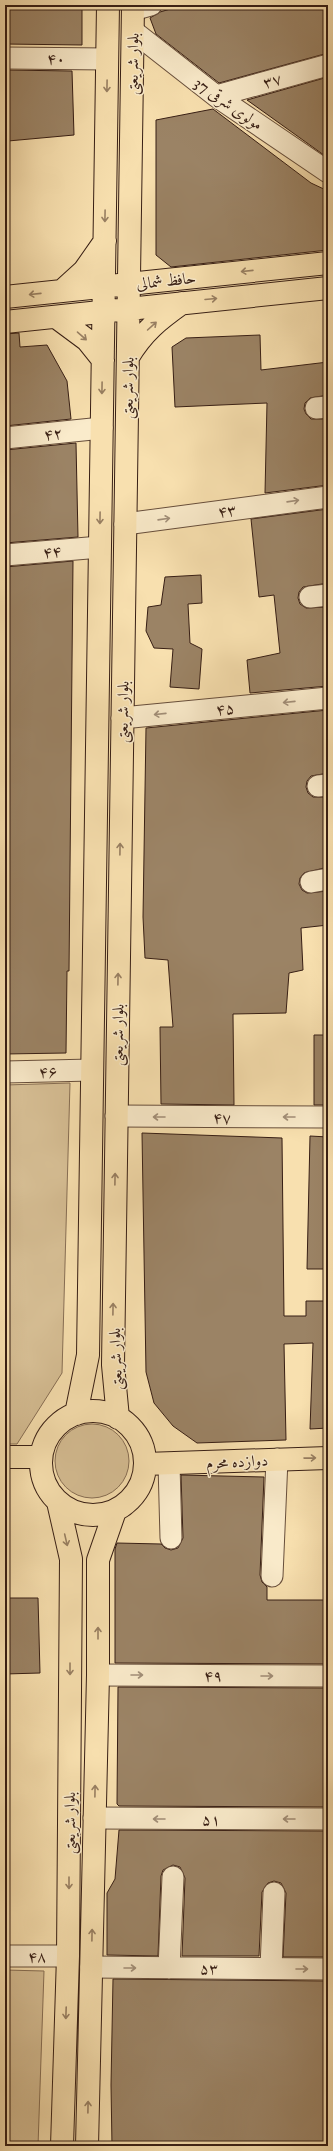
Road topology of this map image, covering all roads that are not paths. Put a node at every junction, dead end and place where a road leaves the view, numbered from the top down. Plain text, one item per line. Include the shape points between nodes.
1 (108, 5) edge
2 (137, 13) edge
3 (5, 58) edge
4 (107, 58) junction
5 (328, 65) edge
6 (216, 96) junction
7 (328, 172) edge
8 (105, 241) junction
9 (328, 263) edge
10 (274, 268) junction
11 (129, 283) junction
12 (104, 286) junction
13 (328, 288) edge
14 (62, 291) junction
15 (276, 294) junction
16 (5, 297) edge
17 (184, 302) junction
18 (128, 308) junction
19 (103, 311) junction
20 (56, 317) junction
21 (5, 322) edge
22 (128, 356) junction
23 (102, 360) junction
24 (102, 428) junction
25 (5, 438) edge
26 (328, 497) edge
27 (125, 524) junction
28 (100, 547) junction
29 (5, 555) edge
30 (328, 698) edge
31 (122, 718) junction
32 (92, 1070) junction
33 (5, 1072) edge
34 (116, 1116) junction
35 (328, 1117) edge
36 (76, 1414) junction
37 (118, 1418) junction
38 (41, 1456) junction
39 (5, 1457) edge
40 (328, 1458) edge
41 (277, 1459) junction
42 (145, 1464) junction
43 (170, 1464) junction
44 (58, 1502) junction
45 (115, 1511) junction
46 (171, 1538) dead end
47 (272, 1576) dead end
48 (98, 1675) junction
49 (328, 1676) edge
50 (94, 1818) junction
51 (328, 1819) edge
52 (173, 1877) dead end
53 (274, 1893) dead end
54 (5, 1956) edge
55 (68, 1956) junction
56 (91, 1968) junction
57 (169, 1968) junction
58 (271, 1968) junction
59 (328, 1969) edge
60 (62, 2146) edge
61 (87, 2146) edge

1 - 4 main road, بلوار شریعتی
2 - 6 street, مولوی شرقی 37
2 - 11 main road, بلوار شریعتی
3 - 4 street, ۴۰
4 -> 8 main road, بلوار شریعتی
5 - 6 street, ۳۷
6 - 7 street, مولوی شرقی 37
8 - 12 main road, بلوار شریعتی
8 - 14 main road via 84,271
9 - 10 main road, حافظ شمالی
10 -> 11 main road, حافظ شمالی
10 - 15 main road
11 - 12 main road, حافظ شمالی
11 - 18 main road, بلوار شریعتی
12 - 14 main road, حافظ شمالی
12 - 19 main road, بلوار شریعتی
13 - 15 main road, حافظ شمالی
14 -> 16 main road, حافظ شمالی
17 -> 15 main road, حافظ شمالی
17 - 18 main road, حافظ شمالی
22 -> 17 main road via 139,338 150,327
18 - 19 main road, حافظ شمالی
18 - 22 main road, بلوار شریعتی
19 - 20 main road, حافظ شمالی
19 - 23 main road, بلوار شریعتی
20 - 21 main road, حافظ شمالی
20 -> 23 main road via 87,340
22 - 27 main road, بلوار شریعتی
23 -> 24 main road, بلوار شریعتی
24 - 25 street, ۴۲
24 -> 28 main road, بلوار شریعتی
27 -> 26 street, ۴۳
27 - 31 main road, بلوار شریعتی
28 - 29 street, ۴۴
28 - 32 main road, بلوار شریعتی
30 -> 31 street, ۴۵
34 -> 31 main road, بلوار شریعتی
32 - 33 street, ۴۶
32 - 36 main road, بلوار شریعتی via 88,1355
35 -> 34 street, ۴۷
37 -> 34 main road, بلوار شریعتی via 113,1365
36 - 37 main road via 90,1411
36 - 38 main road via 55,1428 47,1438
37 - 42 main road via 138,1437
38 - 39 main road
38 - 44 main road via 43,1477
41 -> 40 main road, دوازده محرم
41 - 43 main road, دوازده محرم
41 - 47 street
42 - 43 main road, دوازده محرم
42 - 45 main road via 137,1492
43 - 46 street
44 - 45 main road via 70,1511 85,1515 101,1515
44 -> 55 main road, بلوار شریعتی via 71,1558
48 -> 45 main road, بلوار شریعتی via 98,1560
48 -> 49 street, ۴۹
50 -> 48 main road, بلوار شریعتی
51 -> 50 street, ۵۱
56 -> 50 main road, بلوار شریعتی
52 - 57 street
53 - 58 street
54 - 55 street, ۴۸
55 - 56 main road
55 -> 60 main road, بلوار شریعتی
56 -> 57 street, ۵۳
61 -> 56 main road, بلوار شریعتی
57 - 58 street, ۵۳
58 -> 59 street, ۵۳

